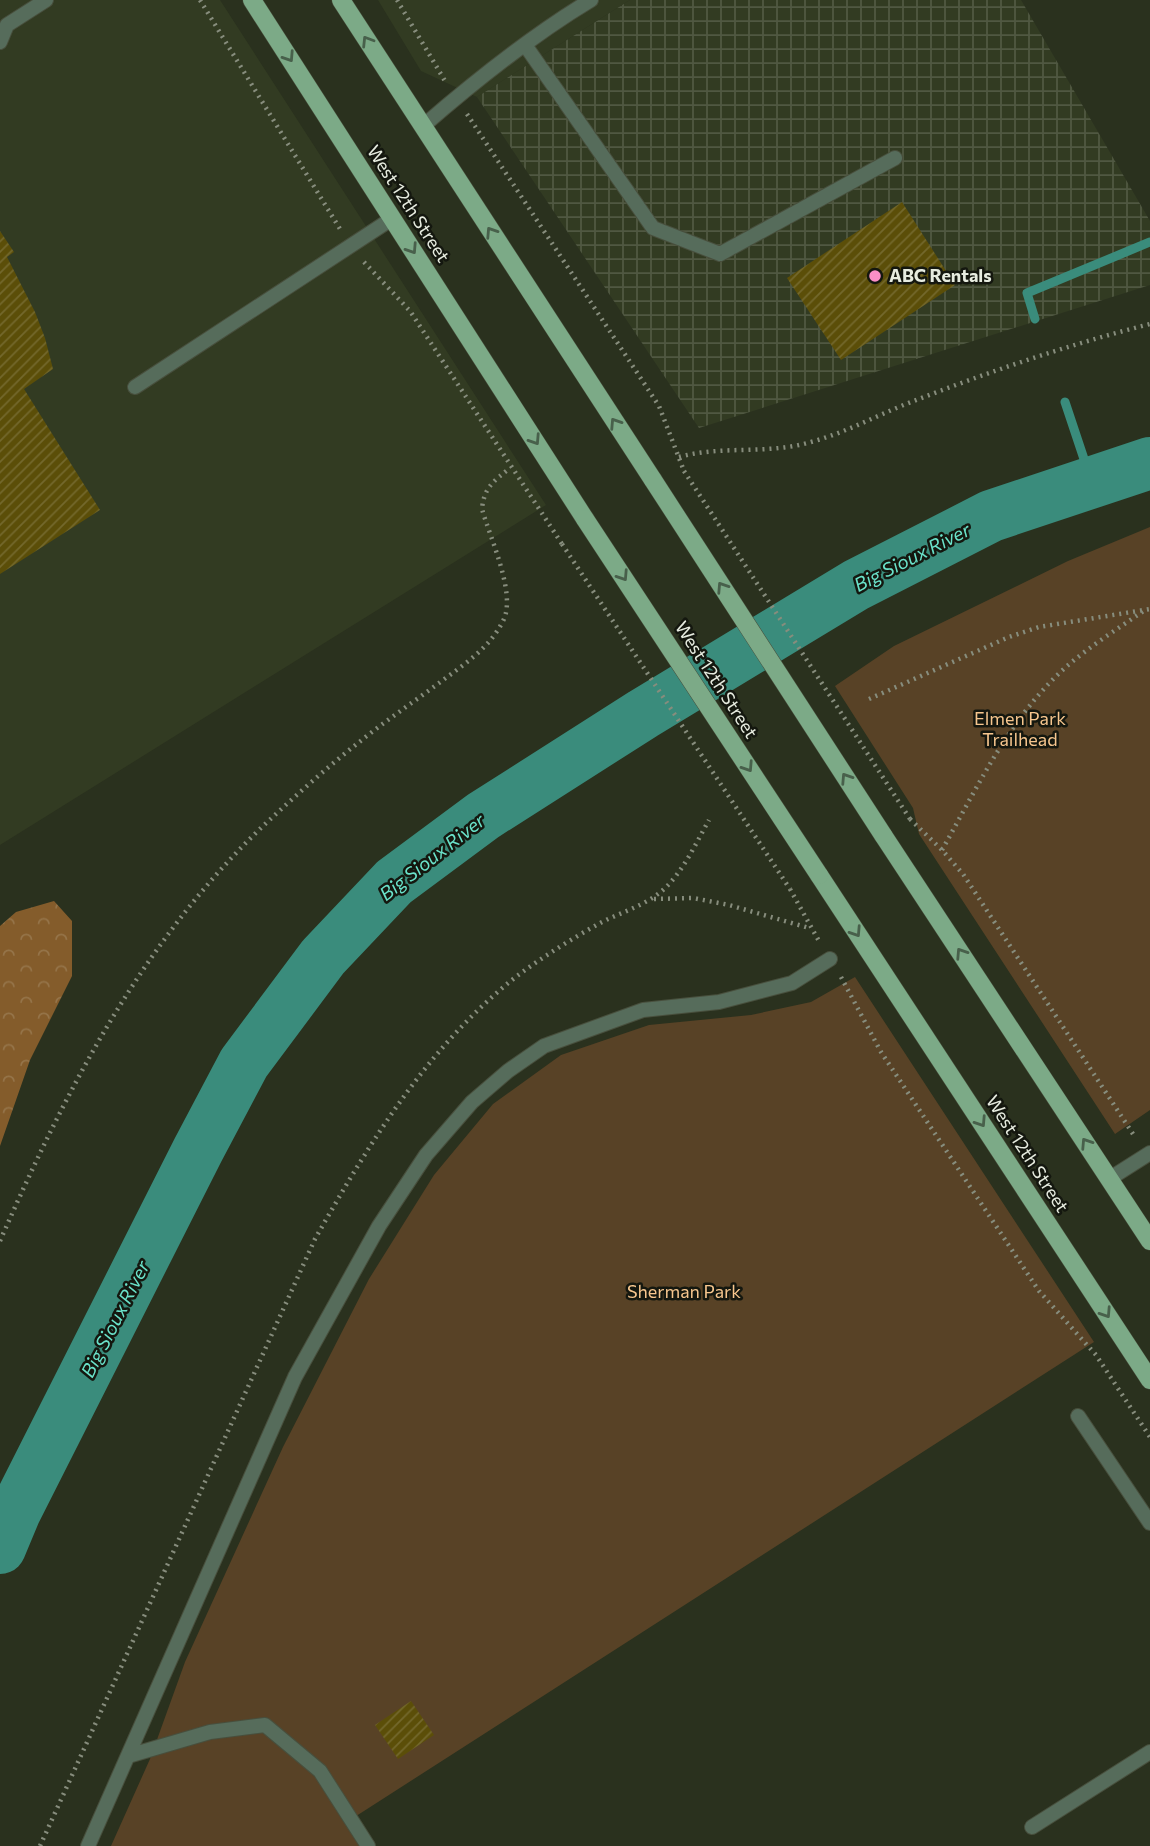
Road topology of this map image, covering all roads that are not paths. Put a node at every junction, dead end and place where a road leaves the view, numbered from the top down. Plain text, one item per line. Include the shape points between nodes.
1 (46, 0) edge
2 (252, 0) edge
3 (341, 0) edge
4 (591, 0) edge
5 (0, 42) edge
6 (525, 45) junction
7 (422, 127) junction
8 (895, 158) dead end
9 (393, 218) junction
10 (135, 387) dead end
11 (830, 959) road end
12 (1149, 1154) edge
13 (1109, 1179) junction
14 (1150, 1241) edge
15 (1150, 1380) edge
16 (1078, 1416) dead end
17 (1150, 1523) edge
18 (1150, 1752) edge
19 (128, 1756) junction
20 (1032, 1827) dead end
21 (88, 1846) edge
22 (368, 1846) edge

1 - 5 lane via 7,25
2 -> 9 main road, West 12th Street
7 -> 3 main road
4 - 6 lane
6 - 7 lane
6 - 8 lane via 653,228 720,254
13 -> 7 main road, bridge
9 - 10 lane
9 -> 15 main road, West 12th Street, bridge
11 - 19 lane via 792,984 719,1002 643,1010 544,1046 508,1071 426,1155 379,1226 295,1377
12 - 13 lane
13 - 14 main road
16 - 17 lane
18 - 20 lane
19 - 21 lane
19 - 22 lane via 210,1732 265,1725 320,1771

